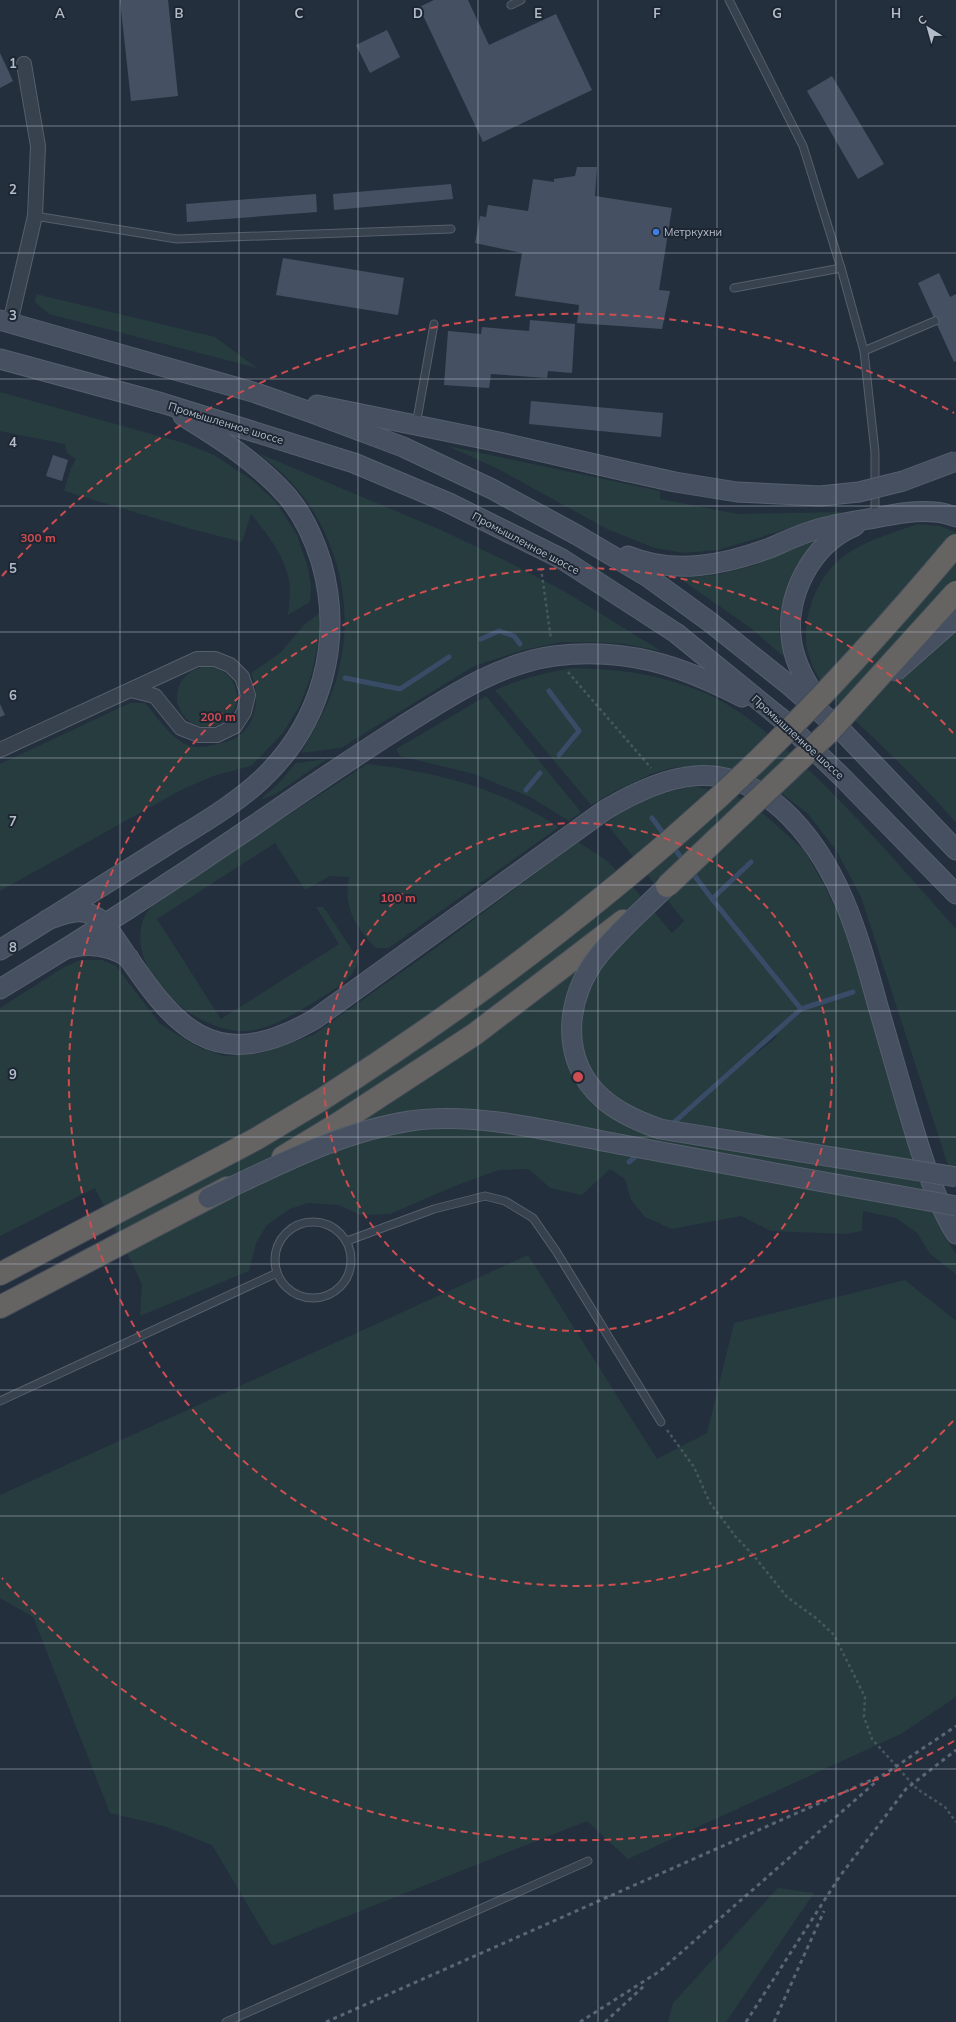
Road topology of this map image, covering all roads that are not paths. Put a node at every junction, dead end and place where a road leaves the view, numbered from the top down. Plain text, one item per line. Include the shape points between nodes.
1 (521, 0) edge
2 (729, 0) edge
3 (511, 5) dead end
4 (24, 64) dead end
5 (35, 216) junction
6 (451, 229) dead end
7 (842, 268) junction
8 (734, 288) dead end
9 (5, 321) edge
10 (935, 321) dead end
11 (434, 324) dead end
12 (864, 351) junction
13 (0, 359) edge
14 (256, 392) junction
15 (162, 403) junction
16 (416, 425) junction
17 (956, 461) edge
18 (956, 517) edge
19 (875, 518) junction
20 (577, 535) junction
21 (956, 545) edge
22 (956, 592) edge
23 (956, 618) edge
24 (131, 690) junction
25 (783, 720) junction
26 (836, 732) junction
27 (0, 750) edge
28 (956, 850) edge
29 (124, 873) junction
30 (667, 886) junction
31 (956, 894) edge
32 (144, 900) junction
33 (47, 920) junction
34 (105, 924) junction
35 (66, 949) junction
36 (0, 950) edge
37 (130, 959) junction
38 (0, 989) edge
39 (956, 1177) edge
40 (208, 1198) junction
41 (956, 1206) edge
42 (78, 1233) junction
43 (956, 1234) edge
44 (347, 1241) junction
45 (0, 1266) edge
46 (277, 1273) junction
47 (0, 1274) edge
48 (0, 1307) edge
49 (0, 1402) edge
50 (661, 1422) road end
51 (588, 1861) dead end
52 (226, 2022) edge

1 - 3 lane
2 - 7 lane via 804,146
4 - 5 street via 38,146
5 - 6 lane via 177,238
5 - 9 street
7 - 8 lane
7 - 12 lane
9 - 14 main road
10 - 12 lane
11 - 16 lane
12 - 19 lane via 875,452
13 - 15 main road, Промышленное шоссе
14 - 16 main road
14 - 20 main road via 403,447 492,488
15 - 25 main road, Промышленное шоссе via 354,462 449,503 562,559 676,633
15 - 29 main road via 235,449 252,462 289,499 316,547 326,578 330,608 330,642 326,673 314,706 278,762 240,798
16 - 17 main road, bridge via 676,482 737,492 820,496 859,492 903,481
18 - 19 main road via 937,512 916,512
19 - 20 main road via 845,522 812,531 730,561 703,566 674,567 646,563
19 - 26 main road via 849,528 829,542 812,560 793,601 792,644 798,665 807,685
20 - 26 main road via 648,577 710,622 789,684
21 - 42 highway, bridge via 893,619 808,710 721,795 599,901 462,1006 334,1092 256,1139
22 - 26 highway, bridge
23 - 26 main road, bridge
24 - 24 street via 155,696 181,728 199,735 217,735 236,726 244,712 248,695 242,677 230,665 215,658 197,659
24 - 27 street
25 - 31 main road, Промышленное шоссе
25 - 32 main road via 712,682 682,669 647,659 615,655 554,656 524,664 498,672 449,696 356,755
26 - 28 main road
26 - 30 highway, bridge
29 - 33 main road
29 - 34 main road via 102,899 101,913
30 - 39 main road, bridge via 599,956 587,973 573,1008 570,1031 573,1050 585,1078 602,1098 638,1121 660,1129
30 - 40 highway, bridge via 475,1034 338,1124
32 - 34 main road
32 - 37 main road via 130,916 125,929 124,945
33 - 34 main road via 83,912 97,917
33 - 36 main road
34 - 35 main road
34 - 37 main road
35 - 37 main road via 100,947 117,950
35 - 38 main road
37 - 43 main road via 169,1012 184,1027 221,1043 262,1042 299,1028 321,1015 626,797 663,782 696,776 717,776 737,780 756,788 807,835 845,901 856,929 920,1148 940,1204
40 - 41 main road, bridge via 353,1134 412,1120 449,1118 531,1128
40 - 48 highway
42 - 45 main road
42 - 47 highway
44 - 46 lane via 337,1229 322,1222 305,1222 290,1229 279,1241 275,1257
44 - 46 lane via 352,1257 350,1272 342,1286 329,1295 314,1299 298,1296 285,1286
44 - 50 lane via 434,1209 470,1199 485,1196 505,1201 533,1218
46 - 49 lane
51 - 52 lane

